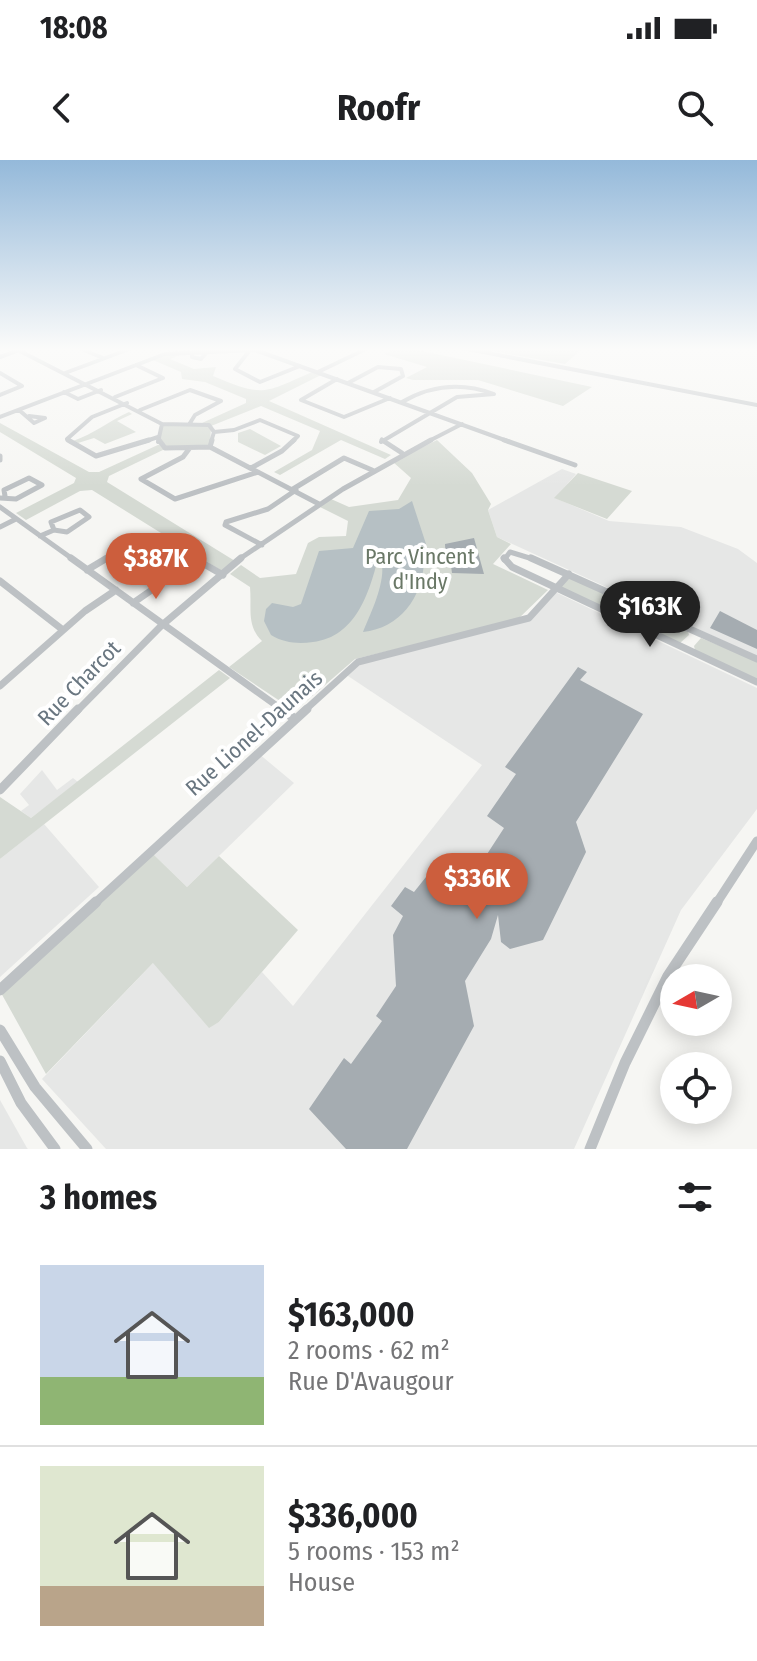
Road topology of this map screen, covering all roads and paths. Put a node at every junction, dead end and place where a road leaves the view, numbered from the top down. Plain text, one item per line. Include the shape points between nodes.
1 (59, 394) edge
2 (68, 394) edge
3 (90, 394) edge
4 (109, 394) edge
5 (122, 394) edge
6 (180, 394) edge
7 (202, 394) edge
8 (307, 394) edge
9 (380, 394) edge
10 (415, 394) edge
11 (492, 394) edge
12 (701, 394) edge
13 (115, 397) junction
14 (390, 398) junction
15 (402, 402) junction
16 (127, 403) junction
17 (757, 405) edge
18 (19, 410) junction
19 (140, 410) junction
20 (431, 413) junction
21 (29, 416) dead end
22 (0, 417) edge
23 (190, 423) junction
24 (162, 424) junction
25 (462, 424) junction
26 (214, 432) junction
27 (158, 437) junction
28 (210, 447) junction
29 (189, 449) junction
30 (402, 453) junction
31 (575, 465) dead end
32 (251, 468) junction
33 (372, 470) junction
34 (259, 472) junction
35 (294, 490) junction
36 (2, 497) edge
37 (321, 502) junction
38 (0, 507) edge
39 (16, 519) junction
40 (0, 527) edge
41 (54, 530) junction
42 (40, 536) junction
43 (262, 545) junction
44 (114, 554) dead end
45 (87, 570) junction
46 (569, 574) junction
47 (223, 575) junction
48 (0, 581) edge
49 (556, 588) junction
50 (116, 590) junction
51 (133, 603) junction
52 (162, 624) junction
53 (63, 630) junction
54 (757, 659) edge
55 (757, 682) edge
56 (0, 686) edge
57 (295, 719) junction
58 (0, 790) edge
59 (757, 841) edge
60 (0, 990) edge
61 (0, 1030) edge
62 (0, 1061) edge
63 (55, 1149) edge
64 (87, 1149) edge
65 (590, 1149) edge

1 - 18 street
2 - 3 street via 78,399
4 - 13 street
5 - 13 street
6 - 19 street
7 - 23 street via 221,401
8 - 14 street via 301,400 344,417
9 - 14 street
10 - 15 street
11 - 20 street via 457,397
12 - 17 street
13 - 16 street
14 - 15 street
15 - 20 street
16 - 19 street
16 - 27 street via 92,417 67,439 96,456
18 - 21 street
18 - 22 street
19 - 24 street
20 - 25 street
20 - 30 street via 380,441
23 - 24 street
23 - 26 street via 207,424
24 - 27 street
25 - 30 street, Rue Charcot
25 - 31 street
26 - 28 street
26 - 32 street via 260,420 298,436
27 - 29 street via 165,448
28 - 29 street
28 - 32 street
29 - 34 street via 141,479 175,499
30 - 33 street, Rue Charcot
32 - 34 street
33 - 35 street via 344,458
33 - 37 street, Rue Charcot
34 - 35 street
35 - 37 street
35 - 43 street via 268,509 226,522
36 - 36 street via 16,499 42,485 29,478 4,490
37 - 43 street, Rue Charcot
38 - 39 street
39 - 40 street
39 - 42 street
41 - 41 street via 51,522 71,512 80,510 89,517 67,532
41 - 42 street
42 - 45 street
43 - 47 street, Rue Charcot
44 - 45 street
45 - 50 street
46 - 49 street, Rue Lionel-Daunais
46 - 49 street via 517,552 504,557 506,564
46 - 54 street
47 - 51 street via 192,562
47 - 52 street, Rue Charcot
48 - 53 street
49 - 55 street
49 - 57 street, Rue Lionel-Daunais via 520,622 358,662
50 - 51 street
50 - 53 street
51 - 52 street
52 - 57 street
52 - 58 street, Rue Charcot
53 - 56 street
57 - 60 street, Rue Lionel-Daunais
59 - 65 street via 668,976
61 - 64 street via 35,1087
62 - 63 street via 21,1103

